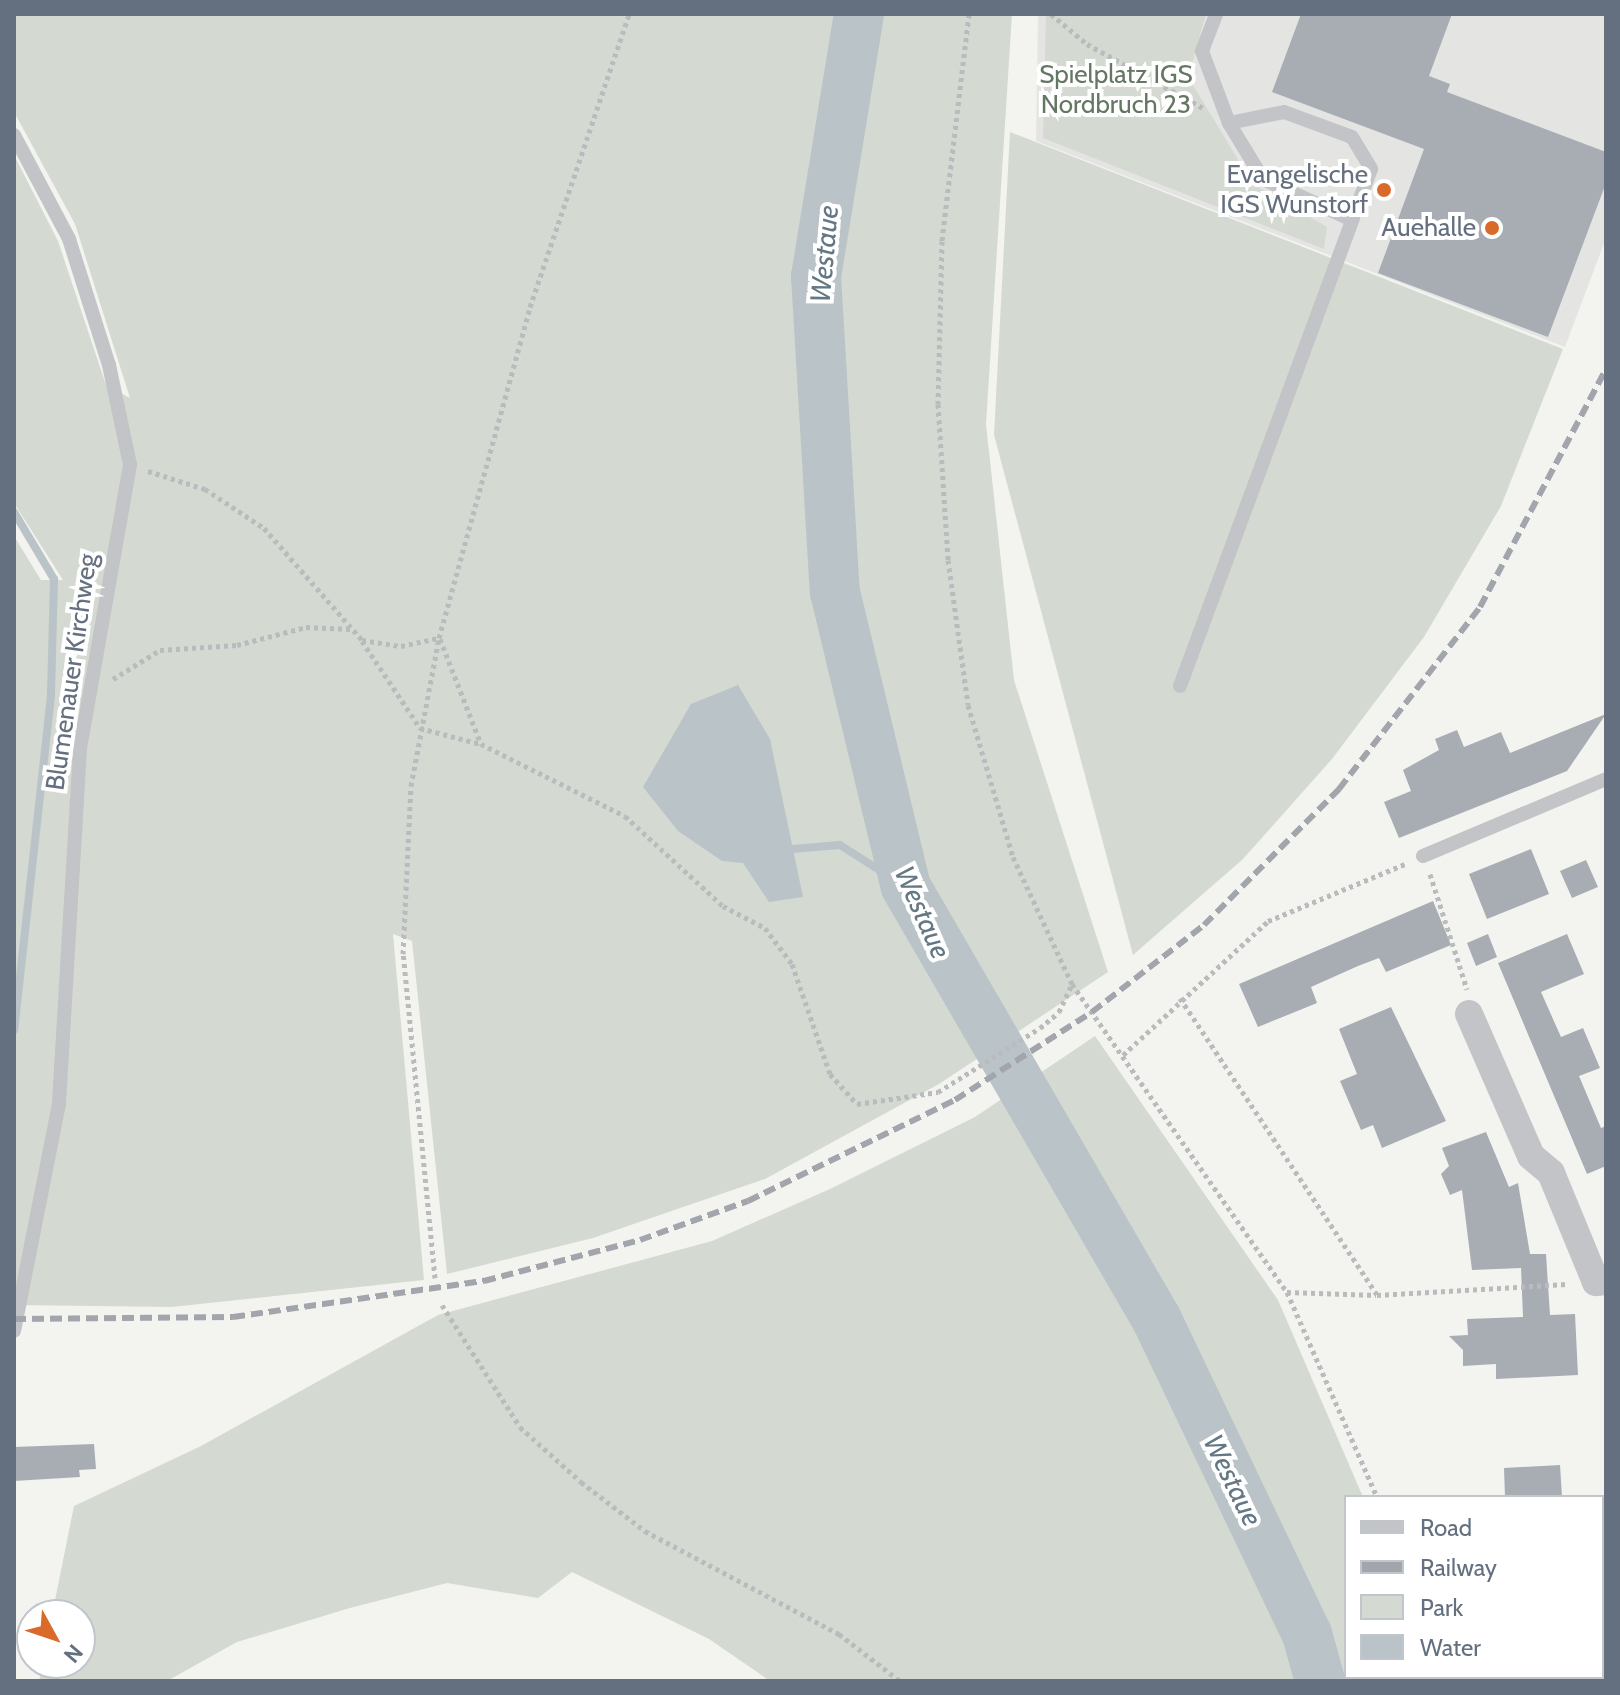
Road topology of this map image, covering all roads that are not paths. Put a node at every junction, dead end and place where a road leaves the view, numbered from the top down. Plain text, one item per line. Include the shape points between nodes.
1 (1216, 14) edge
2 (1229, 123) junction
3 (14, 135) edge
4 (1352, 220) junction
5 (1180, 686) dead end
6 (1606, 779) edge
7 (1423, 856) road end
8 (1469, 1014) road end
9 (1601, 1282) edge
10 (14, 1331) edge

1 - 2 lane via 1202,51
2 - 4 lane via 1263,179
2 - 4 lane via 1284,112 1352,137 1371,169
3 - 10 lane, Blumenauer Kirchweg via 69,239 109,365 130,465 88,701 59,1104
4 - 5 lane
6 - 7 lane
8 - 9 street via 1531,1156 1551,1173

